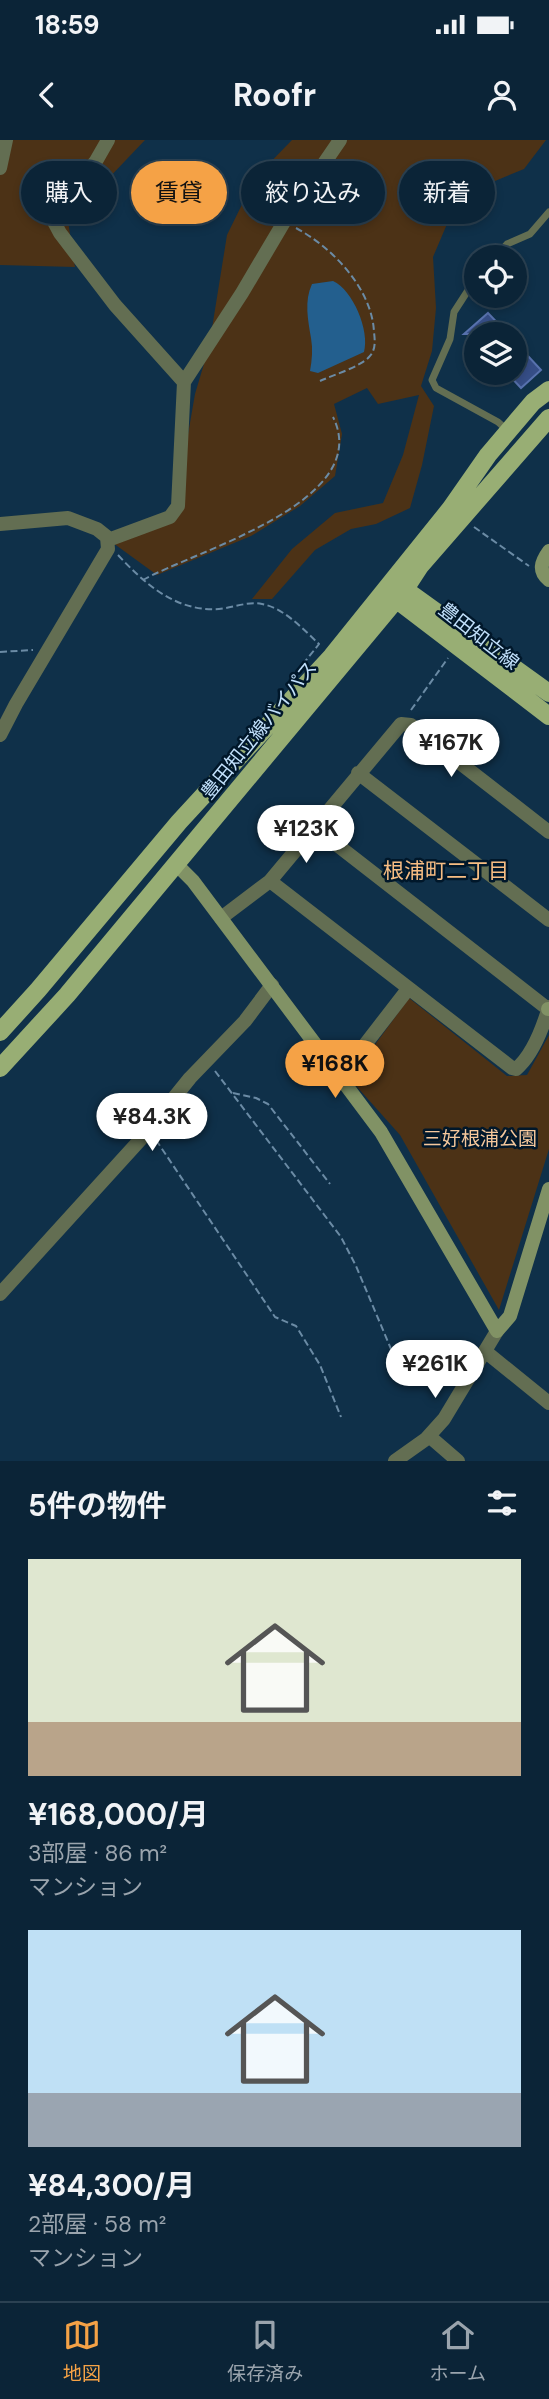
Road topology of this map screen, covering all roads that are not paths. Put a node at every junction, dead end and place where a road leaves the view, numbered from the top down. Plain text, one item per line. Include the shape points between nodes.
1 (6, 140) edge
2 (108, 140) edge
3 (340, 140) edge
4 (0, 168) edge
5 (549, 212) edge
6 (505, 245) edge
7 (464, 297) edge
8 (184, 382) junction
9 (549, 390) edge
10 (549, 418) edge
11 (508, 432) junction
12 (0, 523) edge
13 (108, 545) junction
14 (549, 551) edge
15 (546, 577) edge
16 (394, 589) junction
17 (549, 693) edge
18 (549, 716) edge
19 (0, 735) edge
20 (358, 773) junction
21 (314, 827) junction
22 (549, 832) edge
23 (176, 864) junction
24 (270, 881) junction
25 (221, 918) junction
26 (549, 919) edge
27 (272, 985) junction
28 (408, 989) junction
29 (549, 1008) edge
30 (0, 1032) edge
31 (0, 1068) edge
32 (340, 1077) junction
33 (549, 1189) edge
34 (0, 1294) edge
35 (497, 1331) junction
36 (486, 1352) junction
37 (549, 1403) edge
38 (429, 1436) junction
39 (395, 1461) edge
40 (458, 1461) edge

1 - 4 street
2 - 8 street via 52,218 115,305
3 - 8 street
5 - 6 lane via 530,234
7 - 11 lane via 454,312 450,338 432,380 436,388
8 - 13 street via 178,506 170,517
9 - 11 main road, 豊田知立線バイパス
10 - 16 main road, 豊田知立線バイパス via 420,566
11 - 16 main road, 豊田知立線バイパス
12 - 13 street via 68,518 97,529
13 - 19 street
14 - 15 street via 542,563
16 - 17 main road, 豊田知立線
16 - 18 main road, 豊田知立線 via 457,646
16 - 23 main road, 豊田知立線バイパス
16 - 30 main road, 豊田知立線バイパス via 178,822
20 - 21 street
20 - 22 street via 401,724 411,725
20 - 26 street
21 - 24 street
21 - 29 street
23 - 25 street
23 - 31 main road, 豊田知立線バイパス
24 - 25 street
24 - 28 street
25 - 27 street
27 - 32 street
27 - 34 street via 245,1021
28 - 29 street via 516,1069
28 - 32 street
32 - 35 street via 389,1145
33 - 35 street via 510,1317
35 - 36 street
36 - 37 street
36 - 38 street
38 - 39 street
38 - 40 street

